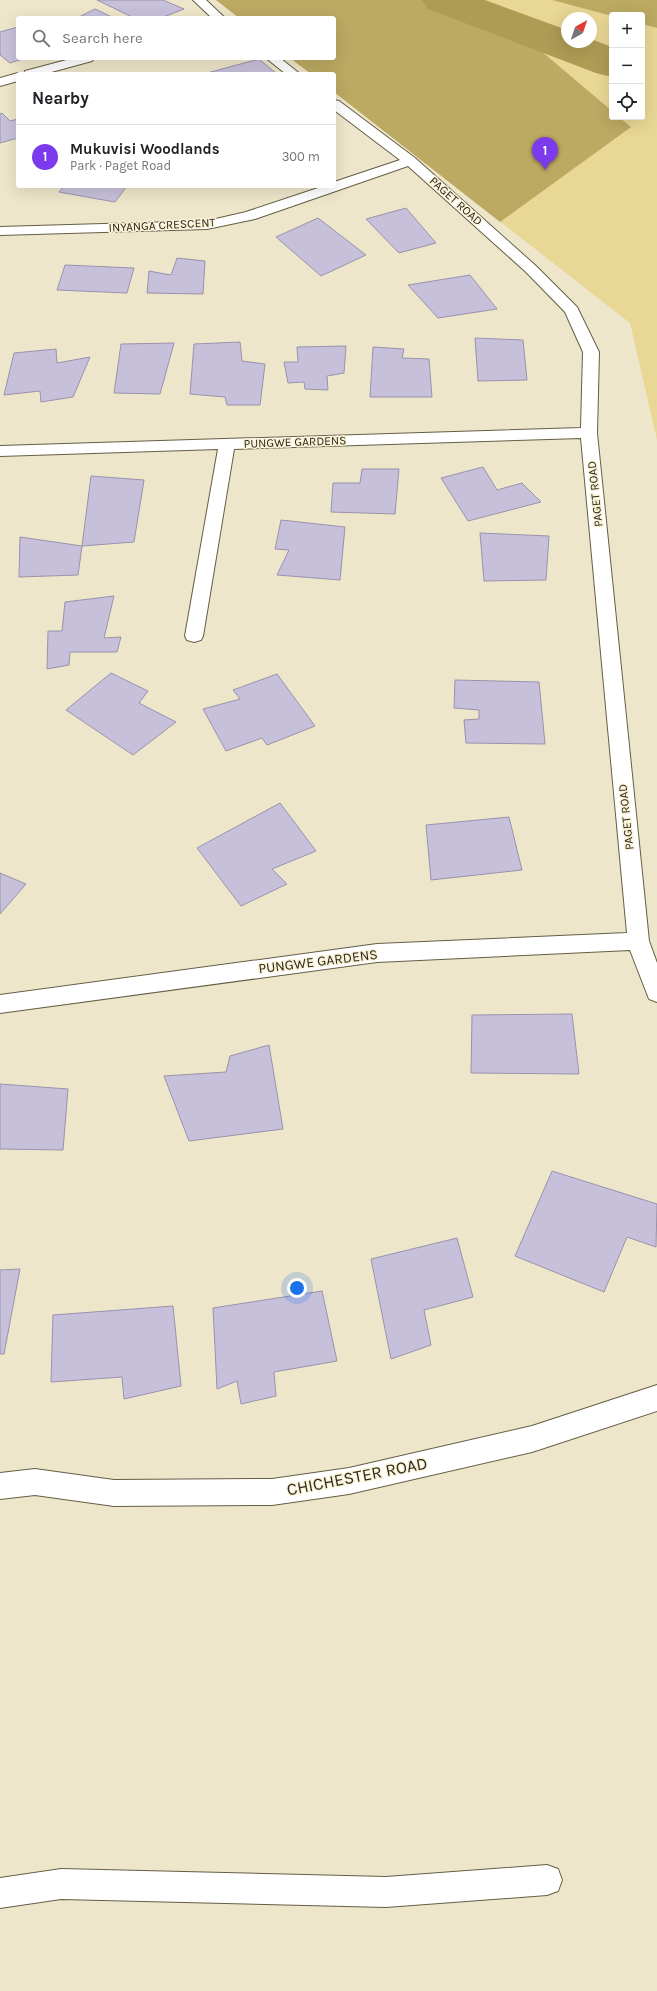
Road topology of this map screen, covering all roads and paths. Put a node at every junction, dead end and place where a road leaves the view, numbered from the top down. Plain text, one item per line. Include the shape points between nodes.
1 (199, 0) edge
2 (218, 16) edge
3 (81, 60) edge
4 (275, 60) edge
5 (37, 72) edge
6 (291, 72) edge
7 (16, 78) edge
8 (0, 82) edge
9 (336, 106) edge
10 (410, 161) junction
11 (336, 186) edge
12 (331, 188) edge
13 (0, 231) edge
14 (589, 432) junction
15 (227, 444) junction
16 (0, 451) edge
17 (194, 636) dead end
18 (638, 941) junction
19 (657, 993) edge
20 (0, 1004) edge
21 (657, 1398) edge
22 (0, 1486) edge
23 (547, 1880) dead end
24 (0, 1893) edge

1 - 2 street
3 - 5 street
4 - 6 street
7 - 8 street
9 - 10 street, PAGET ROAD
10 - 11 street, INYANGA CRESCENT
10 - 14 street, PAGET ROAD via 531,268 572,310 591,352
12 - 13 street, INYANGA CRESCENT via 250,216 206,225
14 - 15 street, PUNGWE GARDENS
14 - 18 street, PAGET ROAD
15 - 16 street, PUNGWE GARDENS
15 - 17 street
18 - 19 street, PAGET ROAD
18 - 20 street, PUNGWE GARDENS via 377,953
21 - 22 street, CHICHESTER ROAD via 532,1439 349,1481 295,1489 272,1492 114,1493 35,1482
23 - 24 street via 386,1892 61,1884

